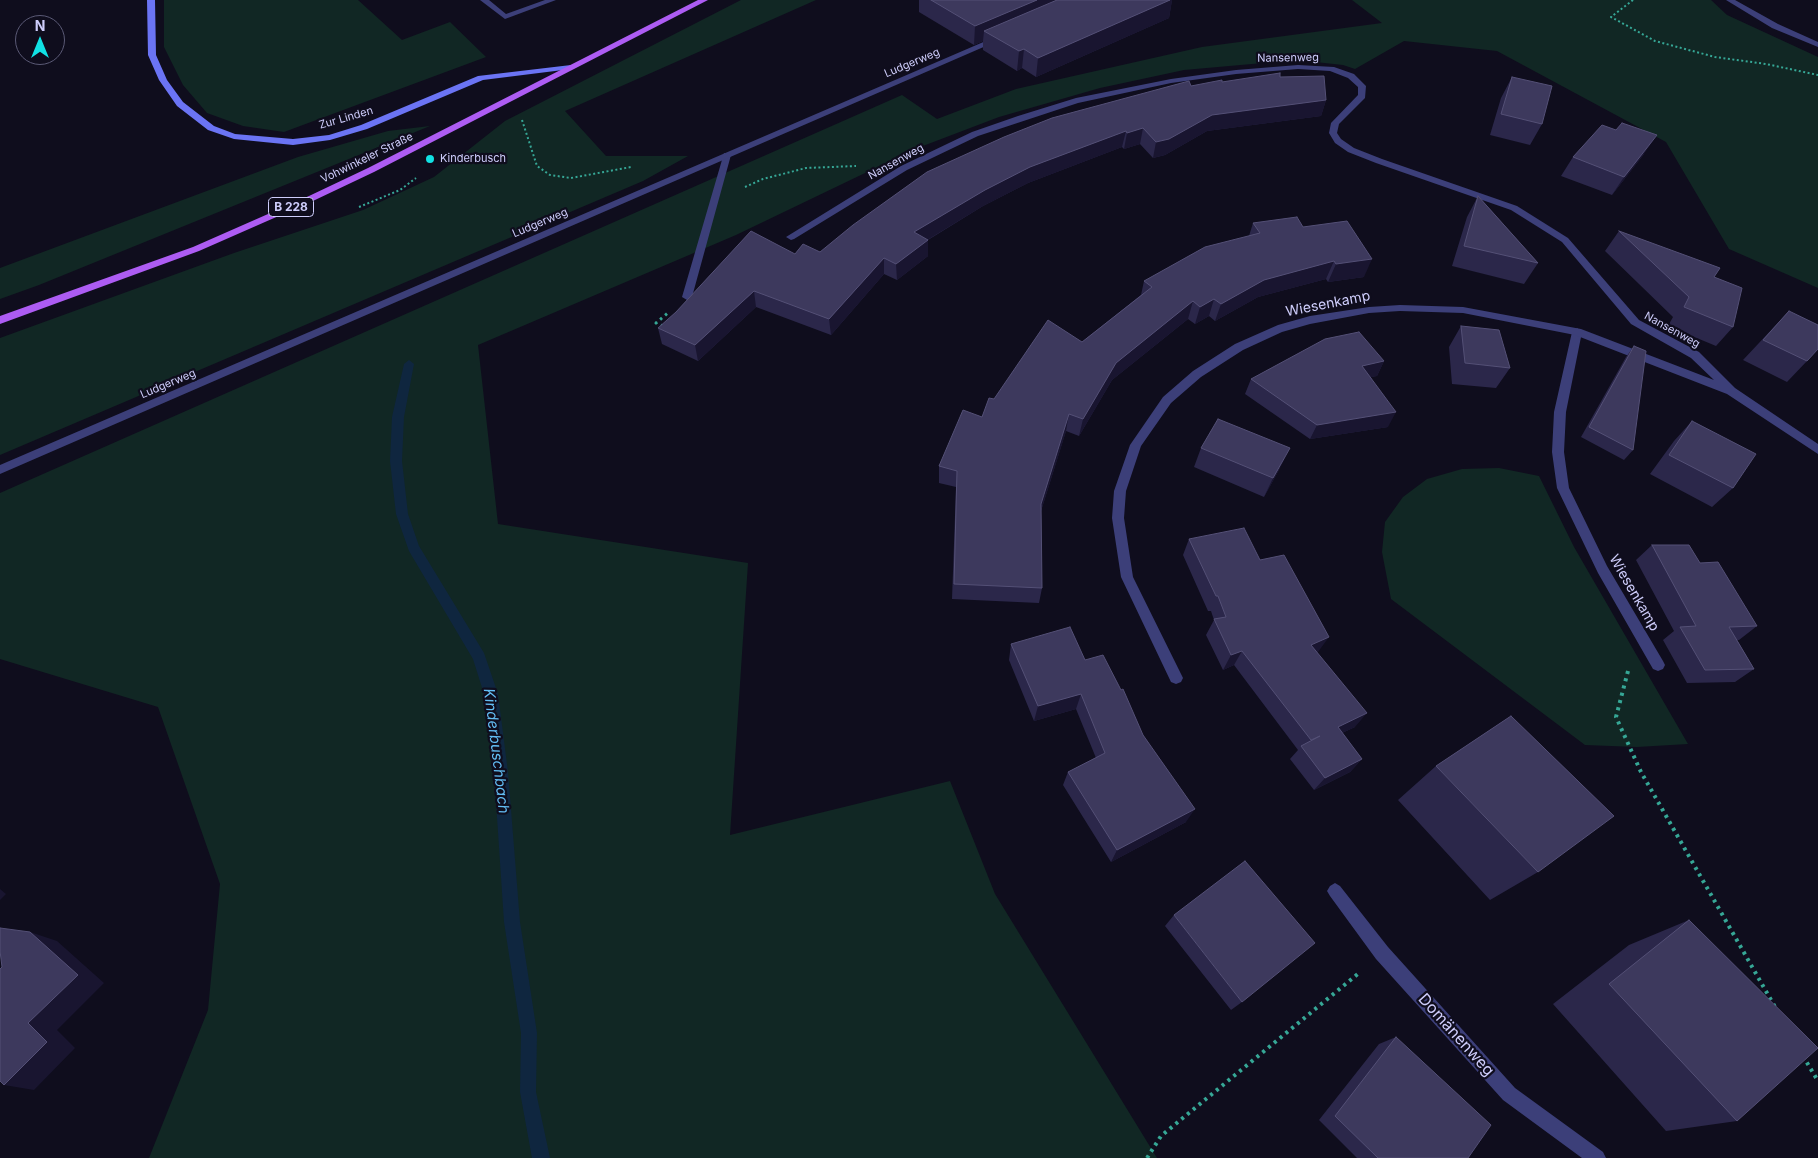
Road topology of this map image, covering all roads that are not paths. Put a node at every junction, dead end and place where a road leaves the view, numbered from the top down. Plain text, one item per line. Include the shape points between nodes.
1 (150, 0) edge
2 (484, 0) edge
3 (552, 0) edge
4 (704, 0) edge
5 (1730, 0) edge
6 (1010, 34) edge
7 (1818, 45) edge
8 (570, 67) junction
9 (727, 155) junction
10 (791, 238) dead end
11 (687, 297) edge
12 (0, 320) edge
13 (1577, 332) junction
14 (1731, 391) junction
15 (1818, 450) edge
16 (0, 470) edge
17 (1658, 665) road end
18 (1176, 678) dead end
19 (1335, 891) dead end
20 (1597, 1158) edge

1 - 8 street, Zur Linden via 152,55 163,80 180,104 211,128 234,136 294,142 330,136 364,127 481,78
2 - 3 street via 505,17
4 - 8 main road, Vohwinkeler Straße / B 228
5 - 7 street via 1775,26
6 - 9 street, Ludgerweg
8 - 12 main road, Vohwinkeler Straße / B 228 via 371,170 254,224 196,249
9 - 11 street
9 - 16 street, Ludgerweg
10 - 14 street, Nansenweg via 904,168 975,134 1076,101 1171,81 1236,72 1298,67 1331,69 1351,76 1362,86 1362,96 1335,123 1333,133 1338,141 1379,161 1514,208 1565,240 1635,322 1695,355
13 - 14 street, Wiesenkamp
13 - 17 street, Wiesenkamp via 1560,412 1558,452 1563,488 1602,570
13 - 18 street, Wiesenkamp via 1463,310 1369,310 1310,320 1278,330 1239,347 1197,374 1167,400 1136,445 1120,491 1118,518 1127,577
14 - 15 street, Wiesenkamp
19 - 20 street, Domänenweg via 1382,953 1509,1094

